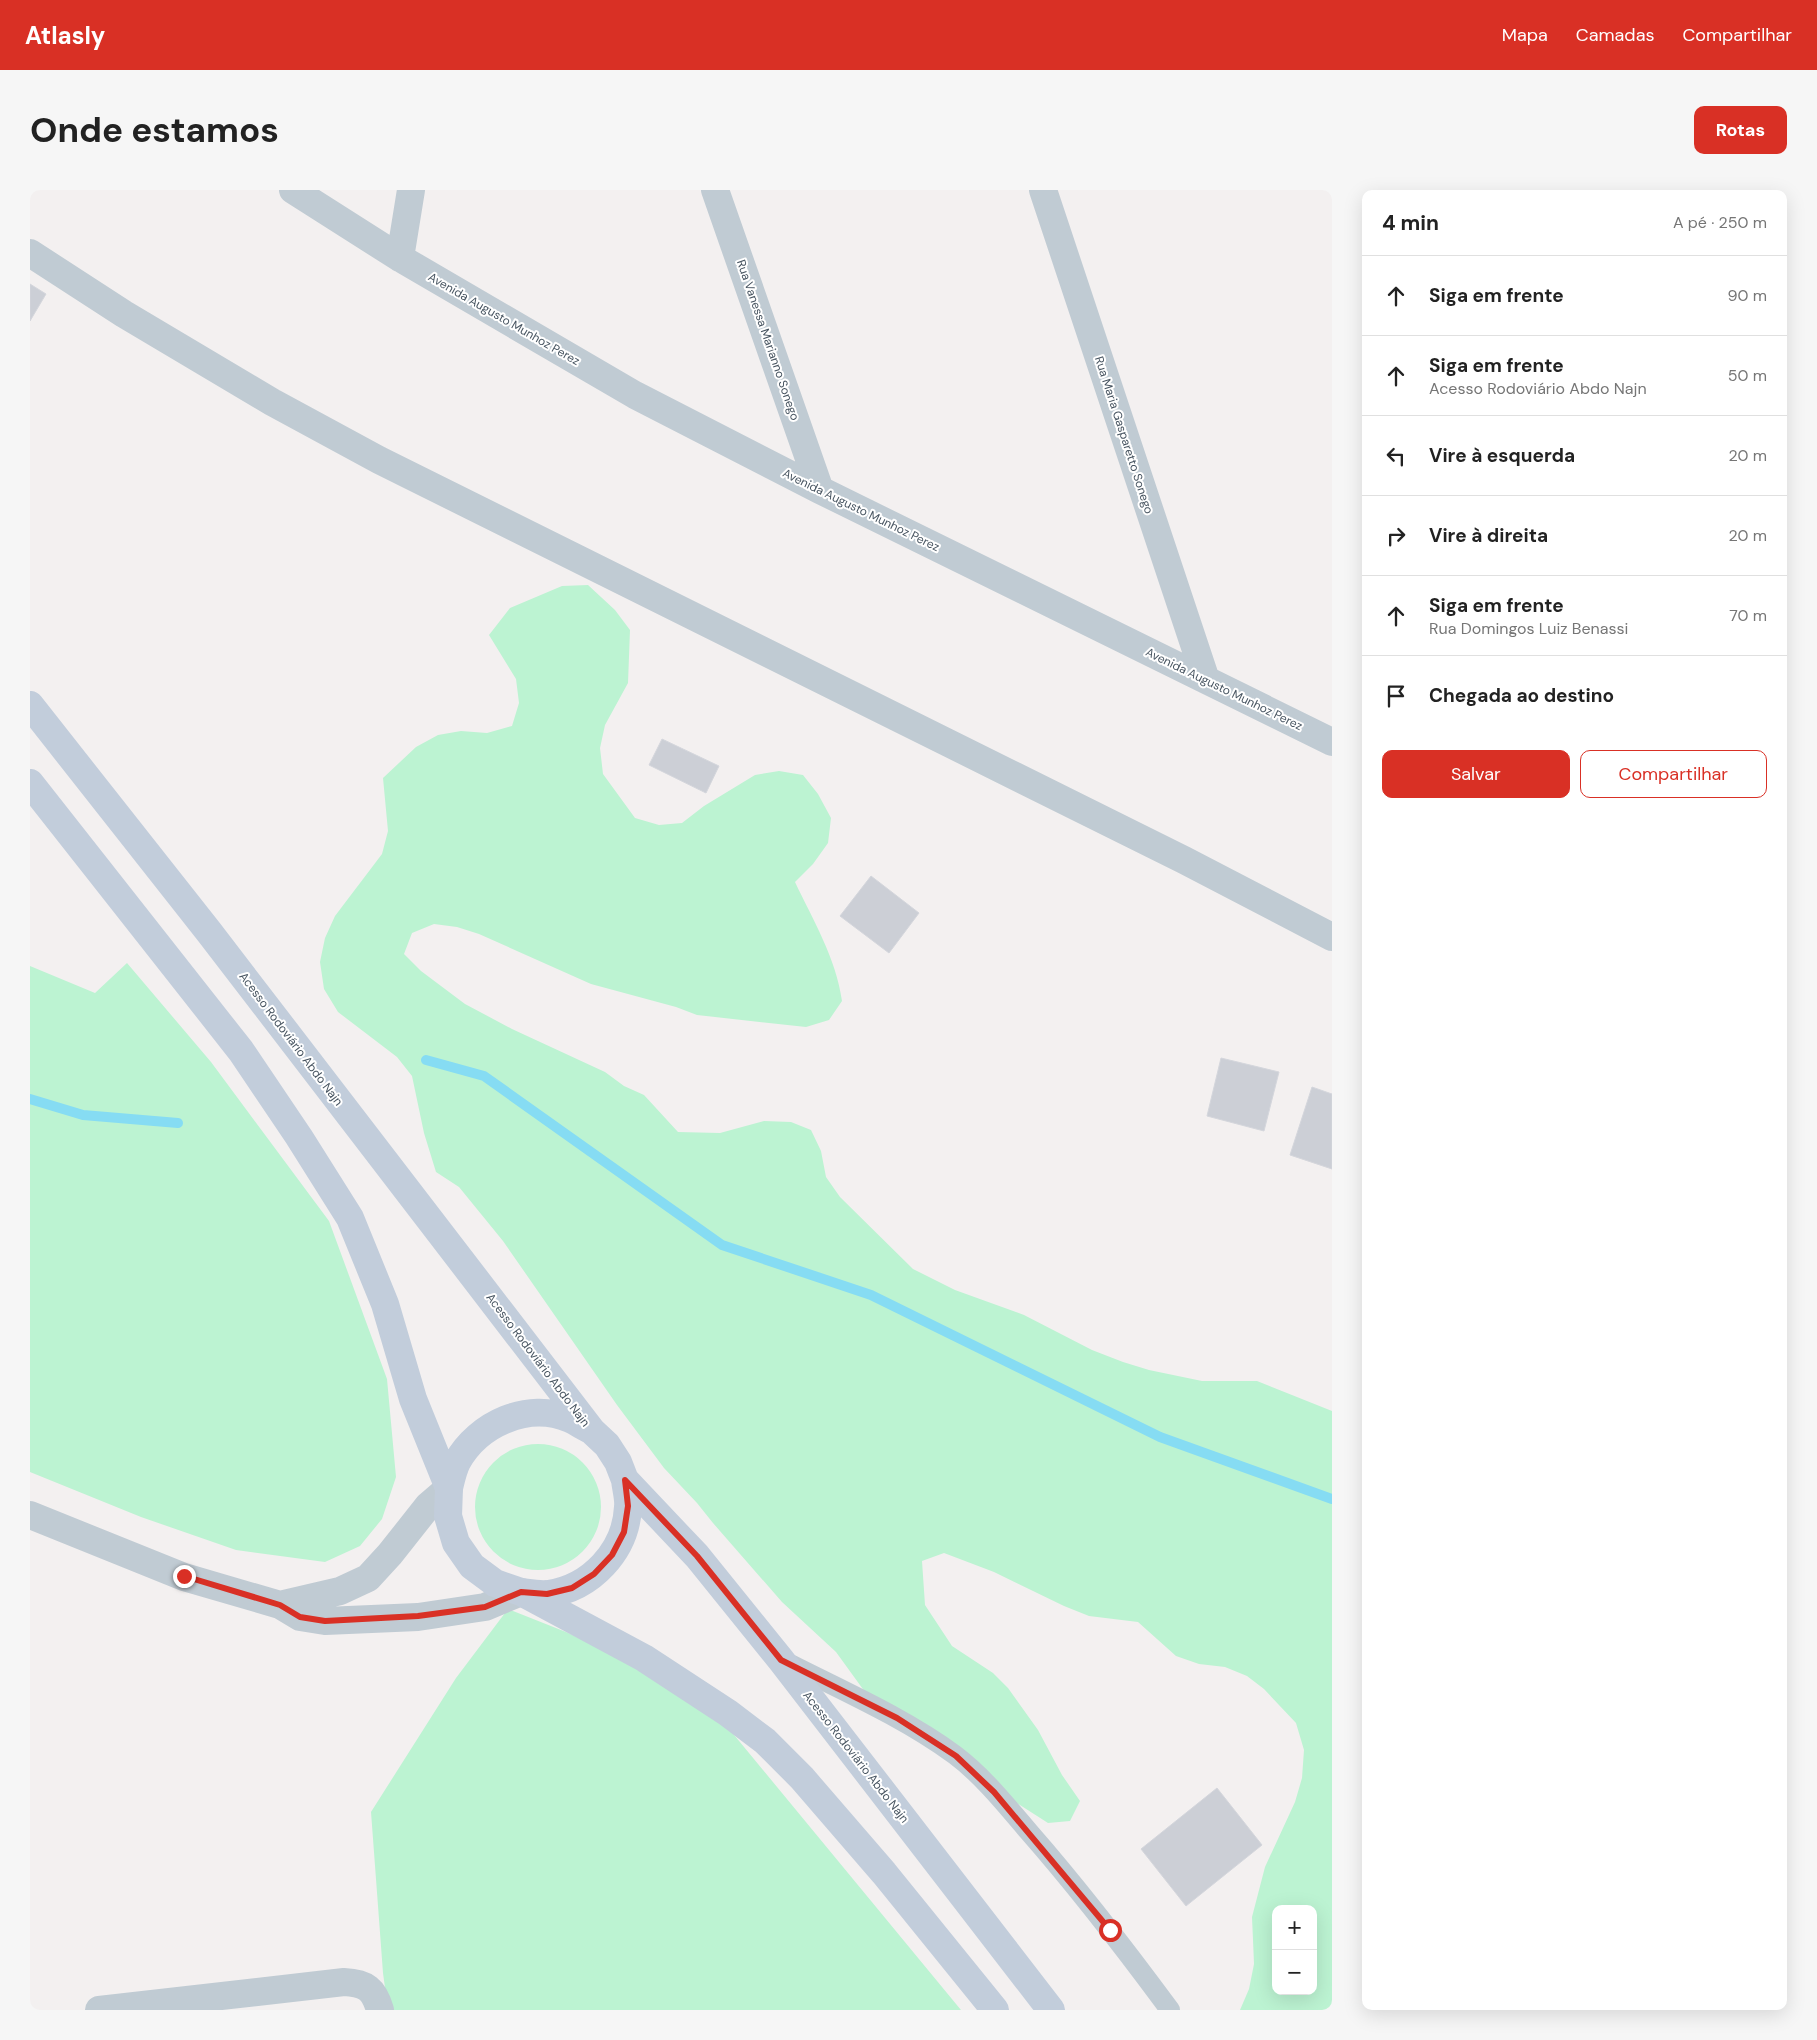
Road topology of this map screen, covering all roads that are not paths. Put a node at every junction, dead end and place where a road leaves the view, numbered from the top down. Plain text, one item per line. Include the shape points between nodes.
1 (293, 190) edge
2 (411, 190) edge
3 (715, 190) edge
4 (1043, 190) edge
5 (30, 253) edge
6 (400, 258) junction
7 (820, 490) junction
8 (1206, 680) junction
9 (30, 705) edge
10 (1332, 742) edge
11 (30, 783) edge
12 (1332, 937) edge
13 (592, 1431) junction
14 (625, 1480) junction
15 (448, 1488) junction
16 (30, 1515) edge
17 (521, 1592) junction
18 (280, 1605) junction
19 (781, 1660) junction
20 (374, 1999) edge
21 (99, 2010) edge
22 (995, 2010) edge
23 (1050, 2010) edge
24 (1170, 2010) edge

1 - 6 street, Avenida Augusto Munhoz Perez
2 - 6 street
3 - 7 street, Rua Vanessa Marianno Sonego
4 - 8 street, Rua Maria Gasparetto Sonego
5 - 12 street via 124,314 272,402 379,460
6 - 7 street, Avenida Augusto Munhoz Perez via 635,395
7 - 8 street, Avenida Augusto Munhoz Perez
8 - 10 street, Avenida Augusto Munhoz Perez
9 - 13 main road, Acesso Rodoviário Abdo Najn via 209,932
11 - 15 main road via 241,1051 350,1218 384,1304 413,1399
13 - 14 main road, Acesso Rodoviário Abdo Najn via 607,1445
13 - 15 main road via 569,1418 543,1413 517,1415 492,1425 472,1442 456,1464
14 - 17 main road via 626,1524 612,1555 594,1574 572,1588 547,1594
14 - 19 main road, Acesso Rodoviário Abdo Najn via 697,1556
15 - 17 main road via 448,1516 456,1543 472,1566 495,1583
15 - 18 street via 428,1506 368,1578 340,1591
16 - 18 street via 184,1576
17 - 18 street via 485,1607 418,1616 325,1621 300,1617
17 - 22 main road via 644,1658 765,1741 802,1778 884,1873
19 - 23 main road, Acesso Rodoviário Abdo Najn
19 - 24 lane via 897,1718 956,1756 994,1792 1049,1855
20 - 21 street via 356,1982 344,1982

